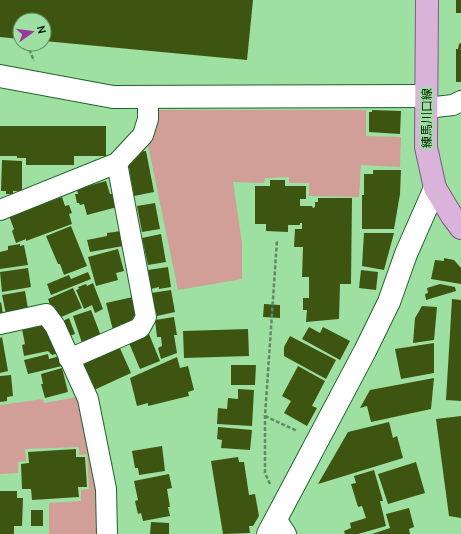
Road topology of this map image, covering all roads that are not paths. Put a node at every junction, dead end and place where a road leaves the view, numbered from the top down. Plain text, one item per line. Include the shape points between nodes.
1 (427, 0) edge
2 (0, 76) edge
3 (148, 97) junction
4 (461, 101) edge
5 (426, 102) junction
6 (117, 163) junction
7 (435, 188) junction
8 (0, 210) edge
9 (461, 228) edge
10 (0, 324) edge
11 (70, 359) junction
12 (278, 524) edge
13 (107, 534) edge

1 - 5 main road, 練馬川口線
2 - 3 street via 113,96
3 - 5 street
3 - 6 street via 148,119 143,135
4 - 5 street via 453,105
5 - 7 main road, 練馬川口線 via 426,147
6 - 8 street
6 - 11 street via 146,316 140,328
7 - 9 main road, 練馬川口線
7 - 12 street via 406,254 389,302
10 - 11 street via 46,314 55,326
11 - 13 street via 88,399 106,489

